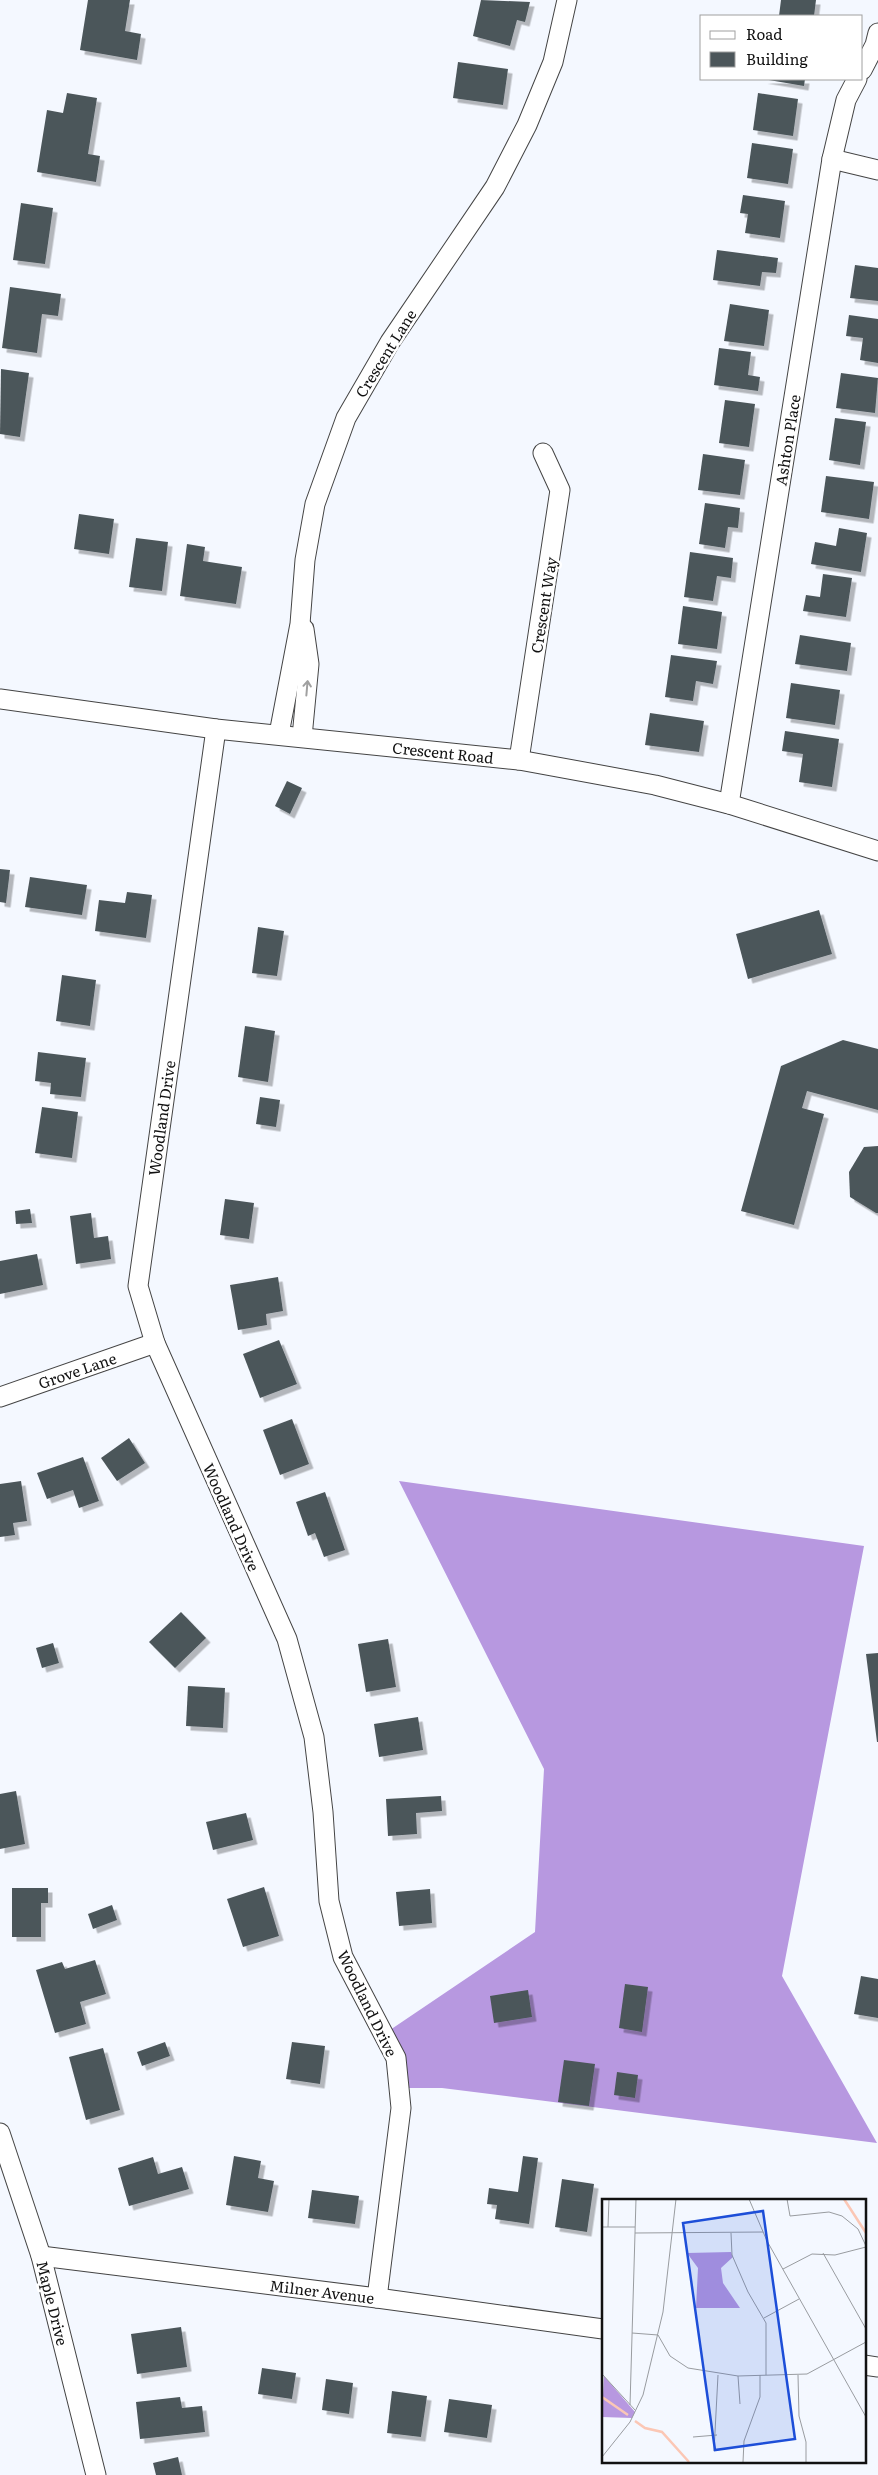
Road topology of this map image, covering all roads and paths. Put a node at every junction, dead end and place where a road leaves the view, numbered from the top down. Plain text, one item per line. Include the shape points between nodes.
1 (567, 0) edge
2 (878, 34) edge
3 (863, 68) edge
4 (856, 80) edge
5 (832, 159) junction
6 (878, 170) edge
7 (543, 453) dead end
8 (301, 611) junction
9 (0, 699) edge
10 (216, 729) junction
11 (279, 734) junction
12 (302, 737) junction
13 (519, 760) junction
14 (729, 804) junction
15 (878, 851) edge
16 (155, 1343) junction
17 (0, 1398) edge
18 (0, 2133) edge
19 (41, 2256) junction
20 (377, 2298) junction
21 (602, 2329) edge
22 (96, 2475) edge

1 - 8 street, Crescent Lane via 554,62 519,140 494,186 390,342 346,418 315,504 305,560
2 - 3 street
4 - 5 street, Ashton Place via 846,100
5 - 6 street
5 - 14 street, Ashton Place
7 - 13 street, Crescent Way via 560,490
8 - 11 street, Crescent Lane
12 -> 8 street via 309,664
9 - 10 street, Crescent Road
10 - 11 street, Crescent Road
10 - 16 street, Woodland Drive via 138,1286
11 - 12 street, Crescent Road
12 - 13 street, Crescent Road
13 - 14 street, Crescent Road via 655,785
14 - 15 street, Crescent Road
16 - 17 street, Grove Lane
16 - 20 street, Woodland Drive via 287,1640 314,1737 329,1900 343,1957 396,2058 401,2108
18 - 19 street, Maple Drive
19 - 20 street, Milner Avenue
19 - 22 street, Maple Drive
20 - 21 street, Milner Avenue

